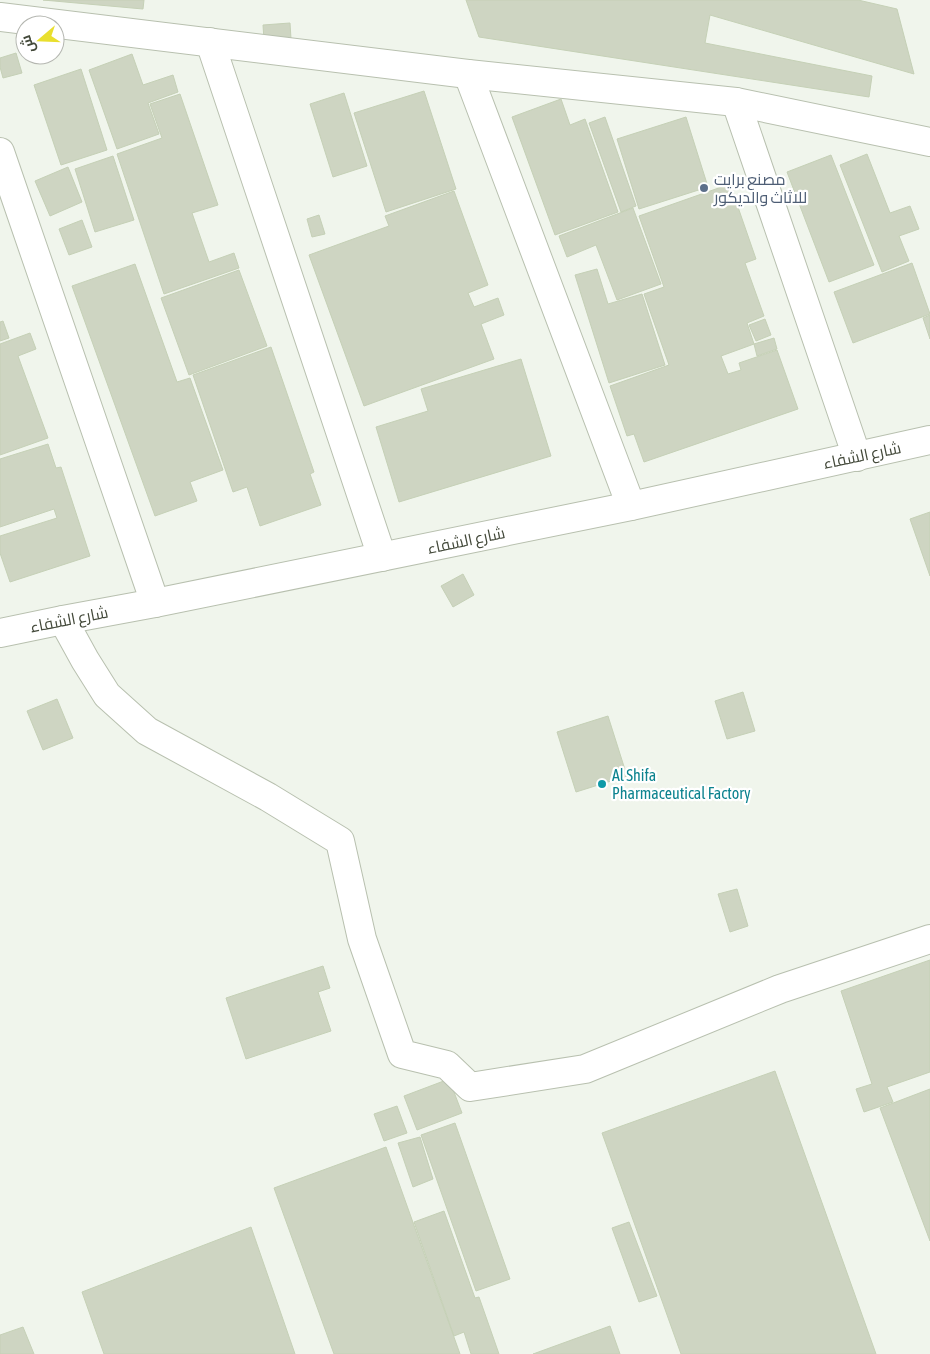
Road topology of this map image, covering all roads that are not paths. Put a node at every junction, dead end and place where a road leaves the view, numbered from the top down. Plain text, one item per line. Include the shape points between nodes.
1 (0, 17) edge
2 (210, 42) junction
3 (468, 74) junction
4 (736, 102) junction
5 (930, 142) edge
6 (0, 152) edge
7 (930, 440) edge
8 (857, 456) junction
9 (632, 506) junction
10 (382, 557) junction
11 (155, 603) junction
12 (63, 620) junction
13 (0, 634) edge
14 (930, 940) edge

1 - 2 street
2 - 3 street
2 - 10 street
3 - 4 street
3 - 9 street
4 - 5 street
4 - 8 street
6 - 11 street
7 - 8 street, شارع الشفاء
8 - 9 street, شارع الشفاء
9 - 10 street, شارع الشفاء
10 - 11 street, شارع الشفاء
11 - 12 street, شارع الشفاء
12 - 13 street, شارع الشفاء
12 - 14 street via 107,695 147,731 268,797 340,841 362,939 402,1054 447,1065 470,1087 584,1069 780,989

